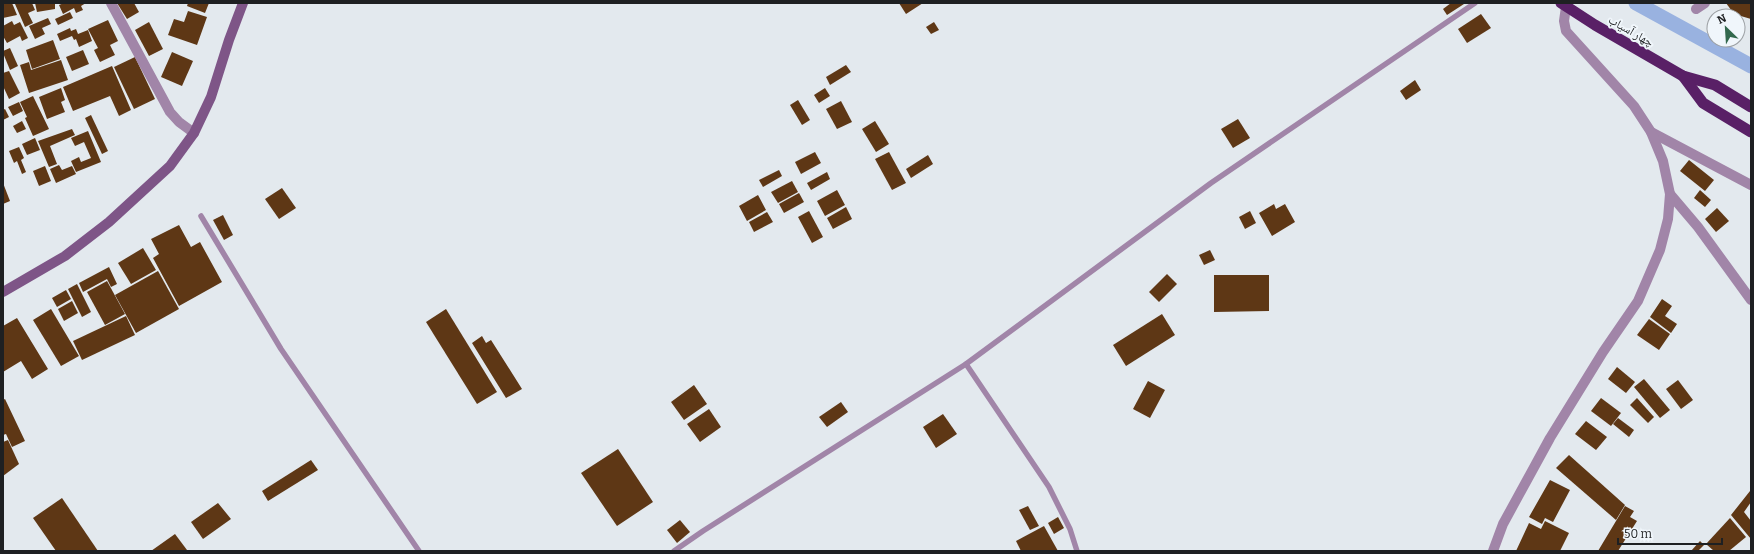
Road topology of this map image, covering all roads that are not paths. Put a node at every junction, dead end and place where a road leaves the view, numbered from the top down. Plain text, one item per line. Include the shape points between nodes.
1 (111, 3) edge
2 (243, 3) edge
3 (1475, 3) edge
4 (1564, 5) edge
5 (1683, 76) junction
6 (1751, 107) edge
7 (1651, 132) junction
8 (1751, 132) edge
9 (194, 133) junction
10 (1751, 185) edge
11 (1670, 194) junction
12 (201, 216) dead end
13 (3, 292) edge
14 (1751, 300) edge
15 (966, 364) junction
16 (419, 551) edge
17 (674, 551) edge
18 (1077, 551) edge
19 (1493, 551) edge

1 - 9 street via 170,112
2 - 9 main road via 211,97
3 - 15 lane via 1211,183
4 - 5 highway, چهار آسیاب
4 - 7 street via 1566,31 1634,106
5 - 6 highway, چهار آسیاب via 1715,85
5 - 8 highway, چهار آسیاب via 1703,103
7 - 10 street
7 - 11 street via 1663,161
9 - 13 main road via 170,166 109,222 65,256
11 - 14 street via 1698,227
11 - 19 street via 1668,219 1660,250 1638,301 1550,438 1503,524
12 - 16 lane via 281,349
15 - 17 lane
15 - 18 lane via 1049,487 1070,529

